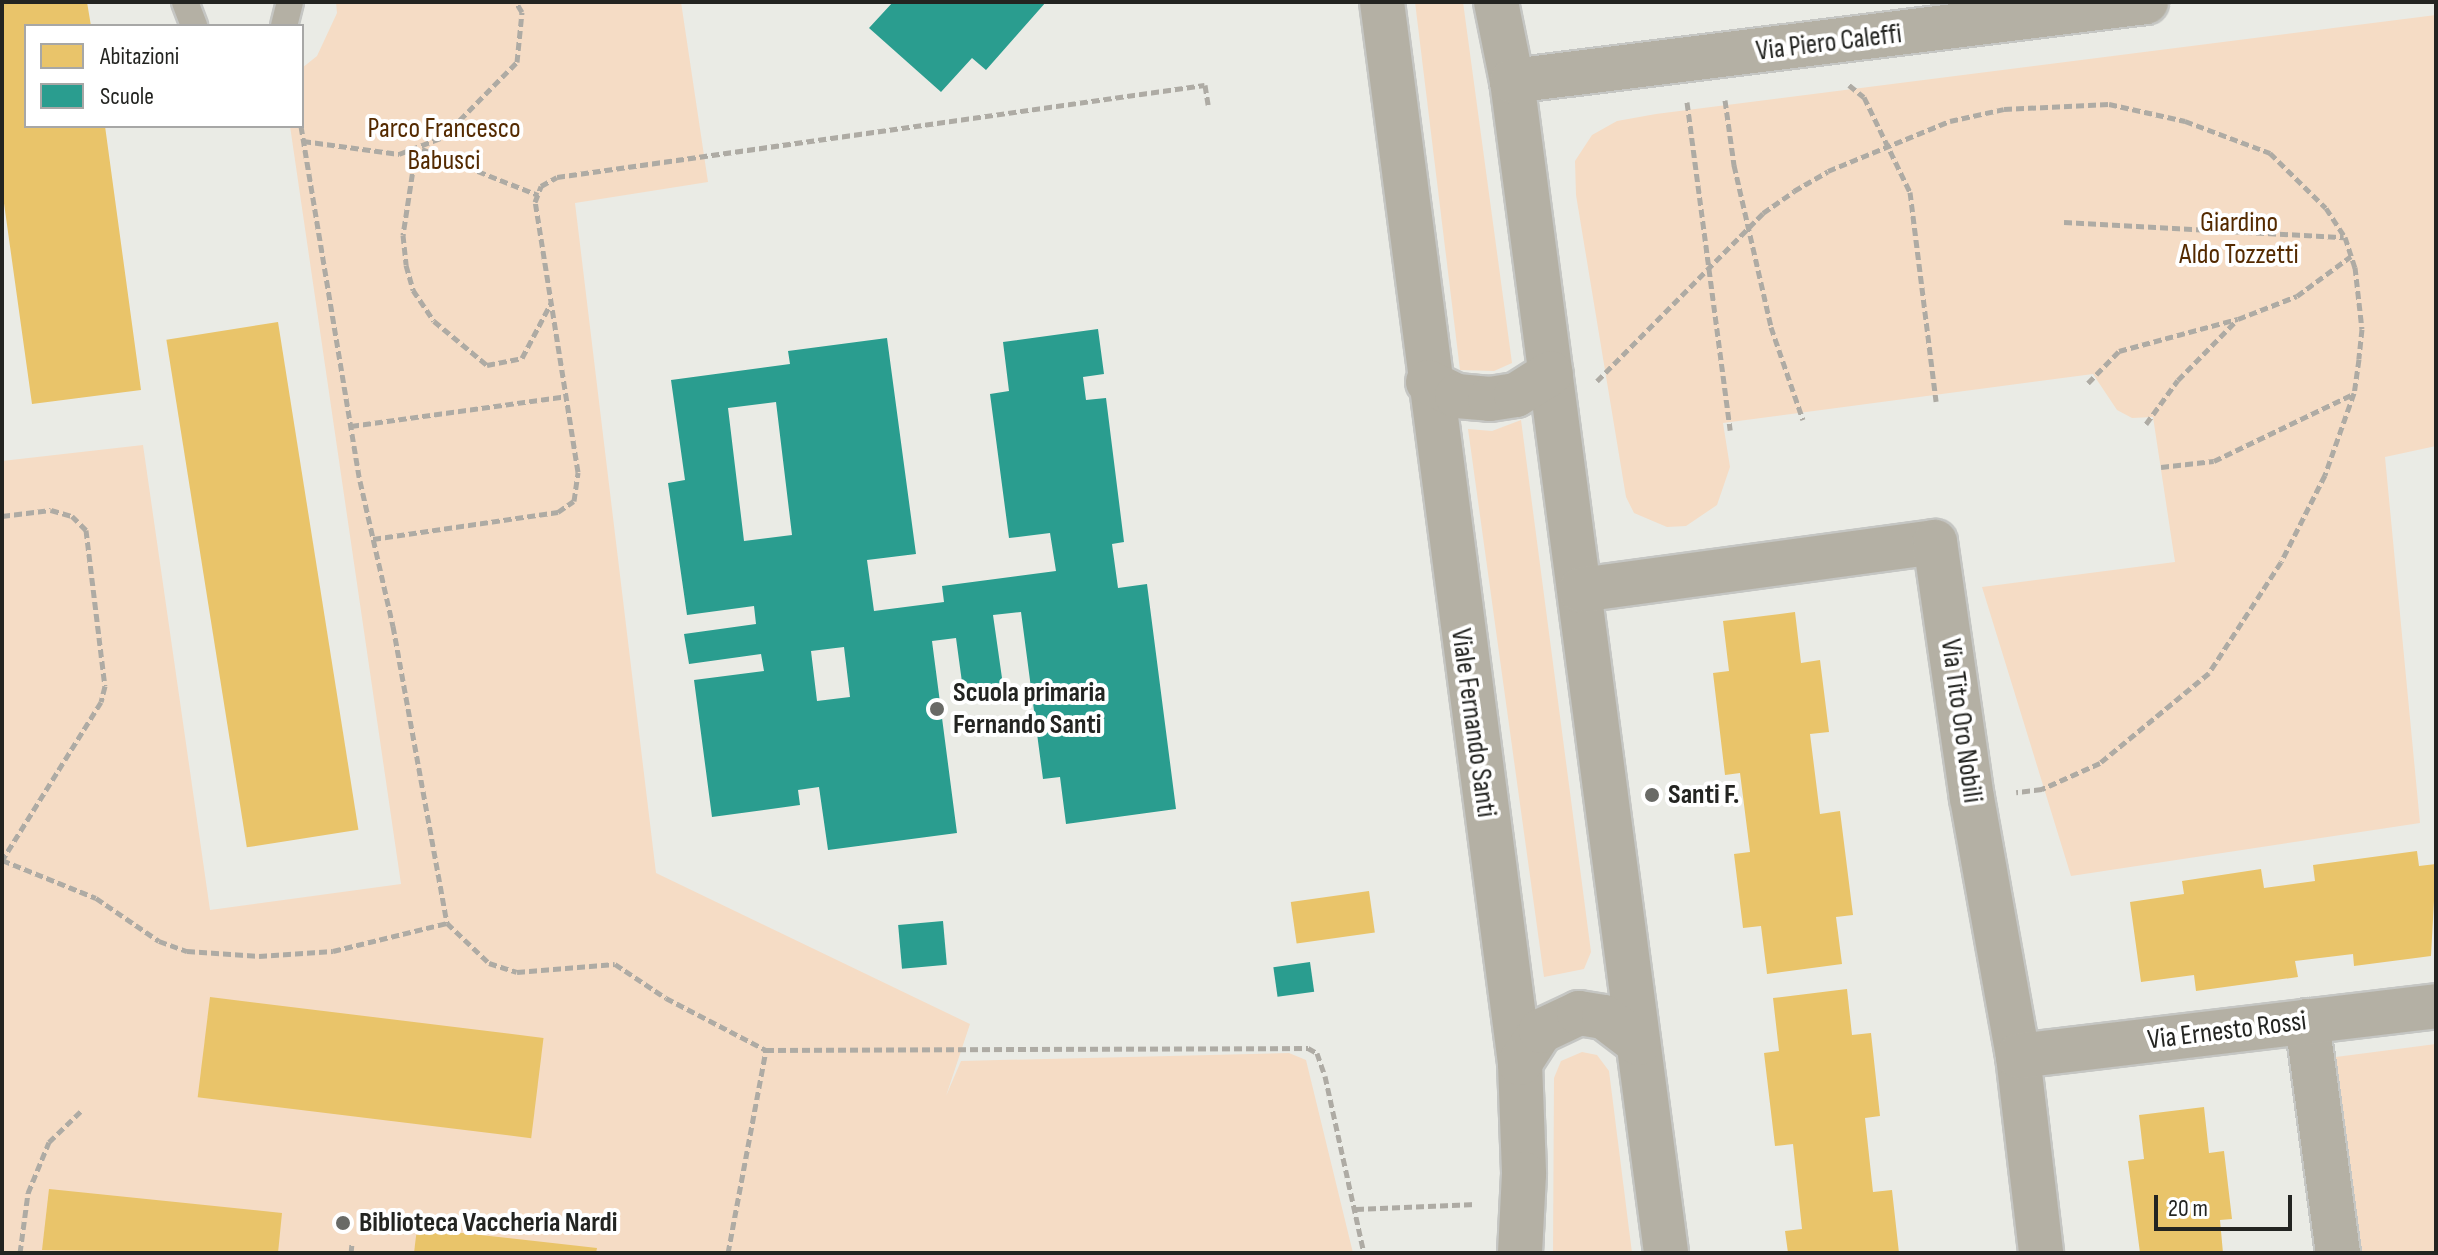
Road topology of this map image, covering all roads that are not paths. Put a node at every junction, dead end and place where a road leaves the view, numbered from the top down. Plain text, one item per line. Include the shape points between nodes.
1 (185, 2) edge
2 (290, 2) edge
3 (1382, 2) edge
4 (1496, 2) edge
5 (2146, 2) edge
6 (193, 24) edge
7 (284, 24) edge
8 (1512, 81) junction
9 (1551, 373) junction
10 (1428, 382) junction
11 (1580, 590) junction
12 (2436, 1006) edge
13 (2307, 1021) junction
14 (1638, 1043) junction
15 (2018, 1056) junction
16 (1520, 1063) junction
17 (1520, 1253) edge
18 (1666, 1253) edge
19 (2041, 1253) edge
20 (2338, 1253) edge

1 - 6 lane
2 - 7 lane
3 - 10 street, Viale Fernando Santi
4 - 8 street
5 - 8 street, Via Piero Caleffi
8 - 9 street
9 - 10 street via 1516,395 1490,399 1457,396
9 - 11 street
10 - 16 street, Viale Fernando Santi
11 - 14 street
11 - 15 street, Via Tito Oro Nobili via 1935,542 1972,798
12 - 13 street, Via Ernesto Rossi
13 - 15 street, Via Ernesto Rossi
13 - 20 street
14 - 16 street via 1604,1017 1579,1013 1541,1031
14 - 18 street
15 - 19 street, Via Tito Oro Nobili
16 - 17 street, Viale Fernando Santi

